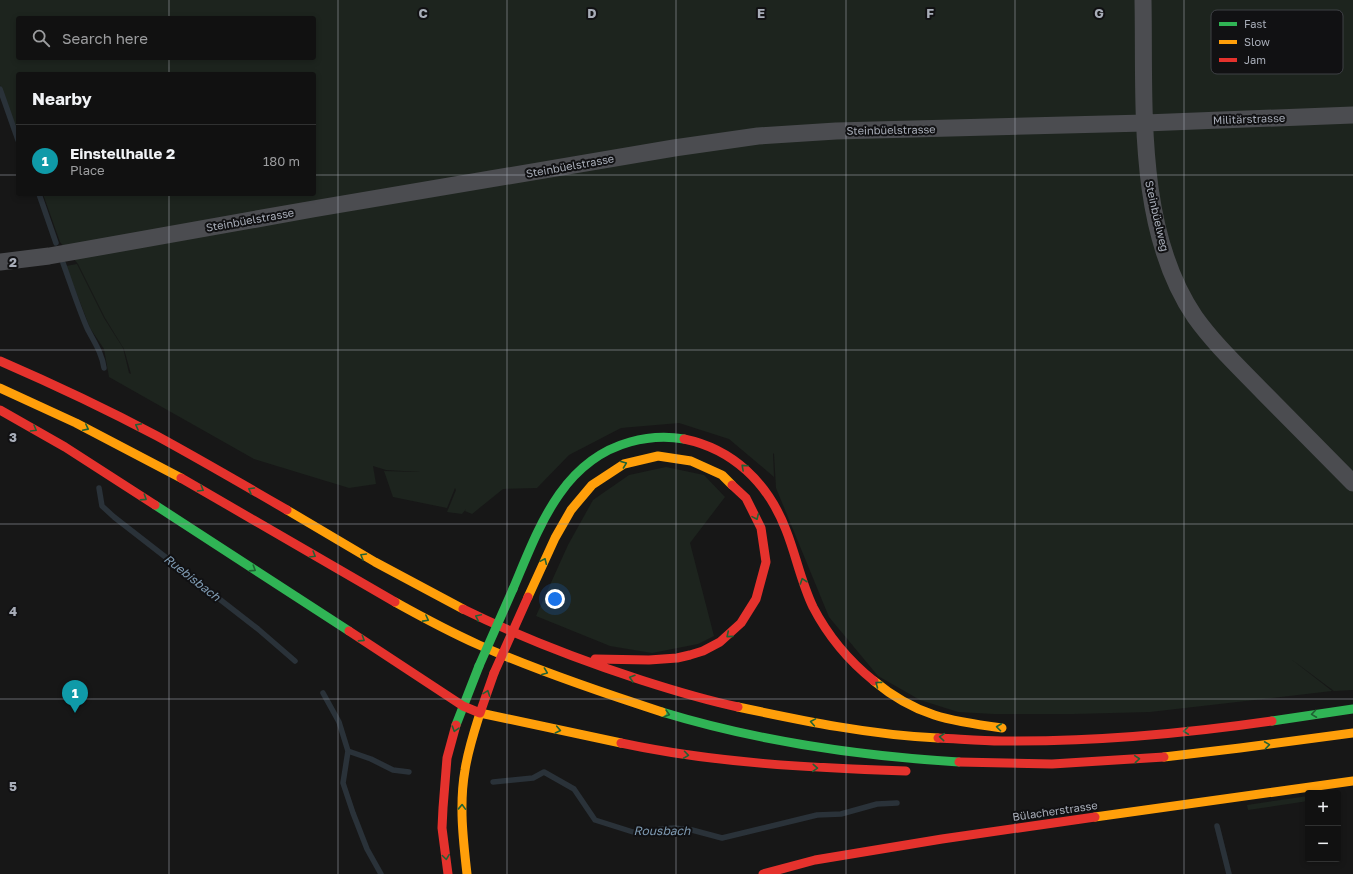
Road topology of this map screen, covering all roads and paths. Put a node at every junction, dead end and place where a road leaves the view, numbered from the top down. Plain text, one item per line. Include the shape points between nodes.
1 (1143, 0) edge
2 (1353, 115) edge
3 (1145, 123) junction
4 (0, 262) edge
5 (0, 361) edge
6 (0, 388) edge
7 (0, 410) edge
8 (1353, 483) edge
9 (578, 659) junction
10 (463, 706) junction
11 (1353, 709) edge
12 (480, 713) junction
13 (1008, 728) dead end
14 (1039, 732) dead end
15 (1353, 734) edge
16 (1093, 739) junction
17 (1098, 762) junction
18 (912, 771) dead end
19 (956, 771) dead end
20 (1353, 781) edge
21 (448, 874) edge
22 (467, 874) edge
23 (763, 874) edge

1 - 3 street, Steinbüelweg
2 - 3 street, Militärstrasse
3 - 4 street, Steinbüelstrasse via 836,131 758,136 674,148 49,256
3 - 8 street, Steinbüelweg via 1148,182 1155,217 1163,248 1181,292 1195,316 1219,347
9 -> 5 main road via 442,598 372,561 163,439
6 -> 17 main road via 156,463 360,584 446,630 527,665 618,699 712,726 854,752 1003,764
7 -> 10 main road via 65,448
12 -> 9 main road, bridge via 494,673 551,546 564,520 592,484 616,467 642,458 681,457 706,465 720,473 741,492 756,515 765,542 765,567 759,591 746,617 724,639 701,651 681,657 648,660
16 -> 9 main road via 999,741 857,729 720,703
10 - 12 main road
13 -> 10 main road, bridge via 955,721 926,712 899,698 862,670 837,644 820,619 806,590 783,524 766,491 742,464 719,449 694,440 663,436 633,440 605,451 570,480 550,506
10 -> 21 main road via 448,758 444,791 442,828
11 -> 16 main road via 1189,731
12 -> 18 main road via 625,744 708,758 831,769
22 -> 12 main road via 462,834 462,796 468,754
14 - 16 main road
17 -> 15 main road via 1198,754
17 - 19 main road via 1007,771
20 - 23 main road, Bülacherstrasse via 942,839 815,860

